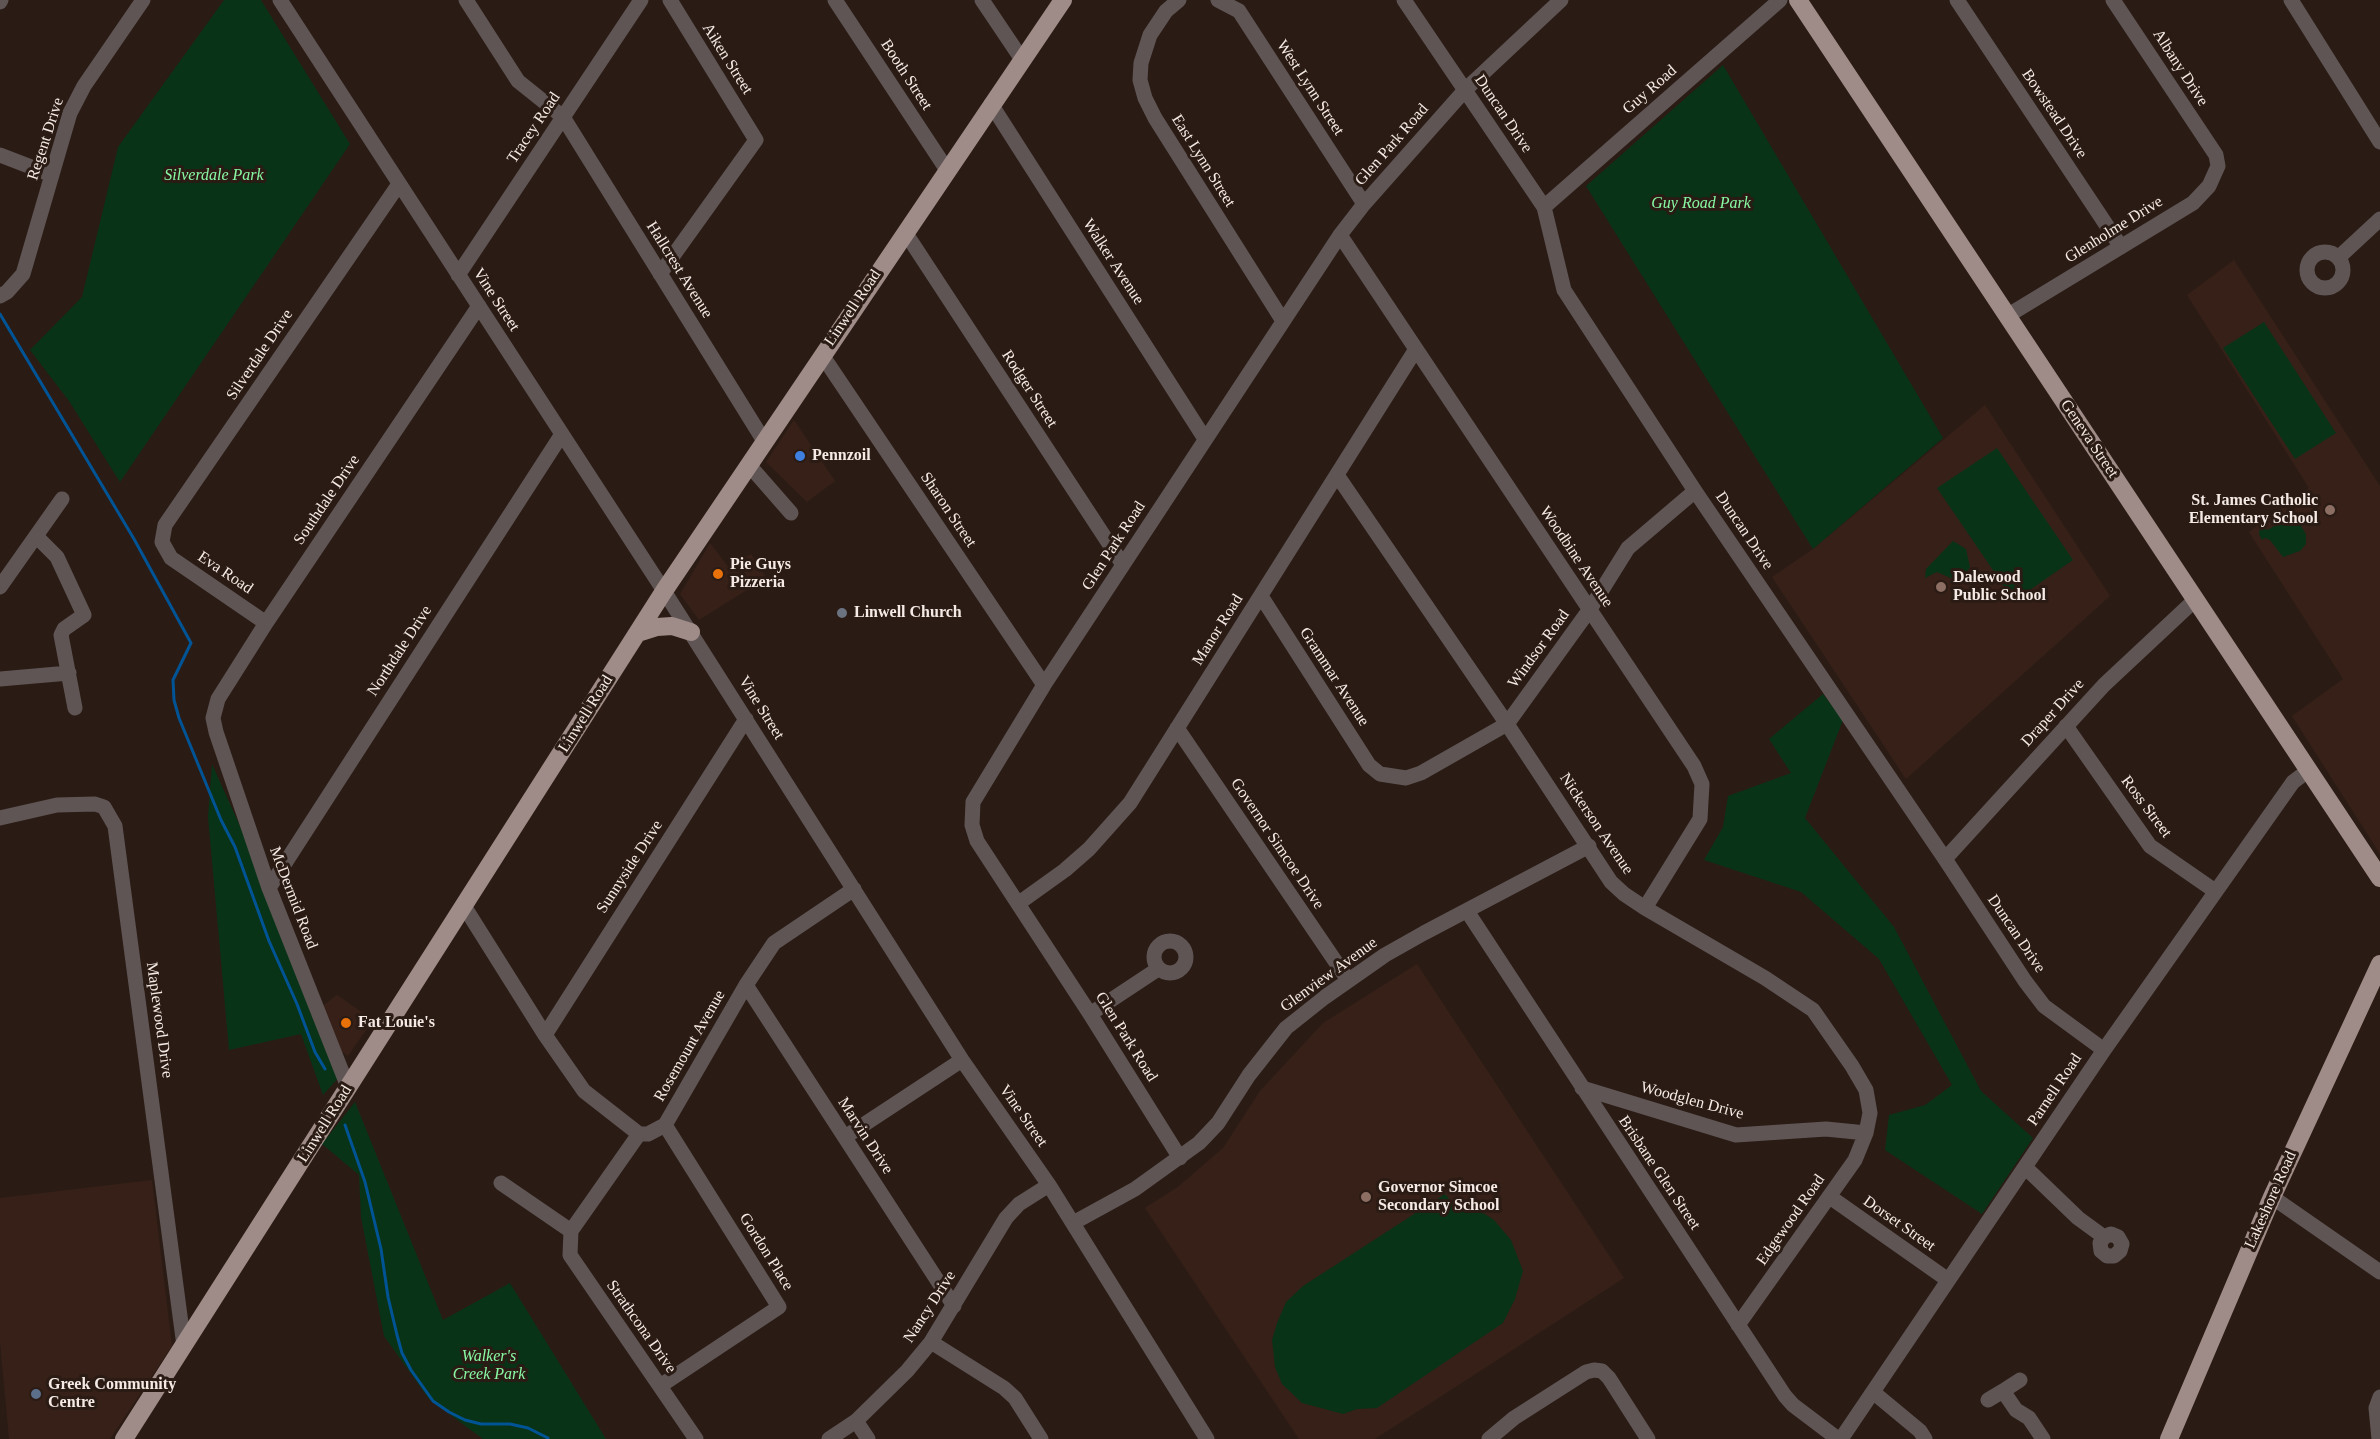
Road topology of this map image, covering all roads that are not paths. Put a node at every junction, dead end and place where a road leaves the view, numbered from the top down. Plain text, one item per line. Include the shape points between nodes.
1 (143, 0) edge
2 (280, 0) edge
3 (466, 0) edge
4 (640, 0) edge
5 (670, 0) edge
6 (835, 0) edge
7 (982, 0) edge
8 (1064, 0) edge
9 (1179, 0) edge
10 (1218, 0) edge
11 (1404, 0) edge
12 (1561, 0) edge
13 (1780, 0) edge
14 (1798, 0) edge
15 (1957, 0) edge
16 (2113, 0) edge
17 (2291, 0) edge
18 (1162, 5) edge
19 (1023, 61) junction
20 (1465, 90) junction
21 (991, 104) junction
22 (563, 117) junction
23 (2380, 142) edge
24 (0, 155) edge
25 (2216, 157) joint
26 (947, 170) junction
27 (52, 175) junction
28 (399, 184) junction
29 (1364, 204) junction
30 (1544, 207) junction
31 (2380, 219) edge
32 (905, 232) junction
33 (1340, 235) junction
34 (2121, 247) junction
35 (2338, 258) dead end
36 (660, 274) junction
37 (458, 275) junction
38 (0, 296) edge
39 (479, 306) junction
40 (2007, 316) junction
41 (1283, 321) junction
42 (1416, 349) junction
43 (822, 355) junction
44 (562, 434) junction
45 (1205, 439) junction
46 (764, 441) junction
47 (749, 465) junction
48 (1337, 475) junction
49 (1695, 491) junction
50 (62, 499) dead end
51 (791, 513) dead end
52 (36, 536) junction
53 (166, 550) joint
54 (1123, 565) junction
55 (0, 587) edge
56 (664, 591) junction
57 (1261, 596) junction
58 (2196, 599) junction
59 (1590, 609) junction
60 (266, 623) junction
61 (691, 632) junction
62 (638, 633) junction
63 (69, 673) junction
64 (0, 679) edge
65 (1044, 685) junction
66 (75, 708) dead end
67 (213, 718) joint
68 (746, 719) junction
69 (1507, 724) junction
70 (2066, 726) junction
71 (1177, 728) junction
72 (2309, 770) junction
73 (1380, 774) joint
74 (0, 818) edge
75 (1589, 846) junction
76 (1945, 859) junction
77 (2374, 862) edge
78 (2380, 878) edge
79 (268, 888) junction
80 (854, 889) junction
81 (2215, 891) junction
82 (1019, 903) junction
83 (464, 906) junction
84 (1645, 908) junction
85 (1467, 911) junction
86 (2380, 964) edge
87 (1158, 969) dead end
88 (1348, 980) junction
89 (746, 985) junction
90 (1090, 1014) junction
91 (545, 1035) junction
92 (2104, 1050) junction
93 (962, 1060) junction
94 (348, 1087) junction
95 (1582, 1088) junction
96 (665, 1125) junction
97 (1866, 1132) junction
98 (639, 1134) junction
99 (845, 1137) junction
100 (1180, 1158) junction
101 (2025, 1167) junction
102 (501, 1183) dead end
103 (1049, 1185) junction
104 (1830, 1197) junction
105 (2272, 1197) junction
106 (1073, 1223) junction
107 (571, 1231) junction
108 (2104, 1237) dead end
109 (2380, 1272) edge
110 (1948, 1280) junction
111 (954, 1306) junction
112 (1738, 1325) junction
113 (931, 1342) junction
114 (184, 1346) junction
115 (2019, 1380) dead end
116 (660, 1386) junction
117 (2003, 1390) junction
118 (1873, 1392) junction
119 (2380, 1397) edge
120 (1988, 1400) dead end
121 (856, 1421) junction
122 (124, 1439) edge
123 (696, 1439) edge
124 (829, 1439) edge
125 (868, 1439) edge
126 (1041, 1439) edge
127 (1207, 1439) edge
128 (1489, 1439) edge
129 (1648, 1439) edge
130 (1840, 1439) edge
131 (1925, 1439) edge
132 (2043, 1439) edge
133 (2169, 1439) edge
134 (2379, 1439) edge

1 - 27 street, Regent Drive via 70,113
2 - 28 street, Vine Street
3 - 22 street, Hallcrest Avenue via 518,81
4 - 22 street, Tracey Road
5 - 36 street, Aiken Street via 756,140
6 - 26 street, Booth Street
7 - 19 street
8 - 19 main road, Linwell Road
9 - 18 street
10 - 29 street, West Lynn Street via 1239,11
11 - 20 street, Duncan Drive
12 - 20 street, Glen Park Road
13 - 30 street, Guy Road
14 - 40 main road, Geneva Street
15 - 34 street, Bowstead Drive
16 - 25 street, Albany Drive
17 - 23 street
18 - 41 street, East Lynn Street via 1141,63 1145,98
19 - 21 main road, Linwell Road
20 - 29 street, Glen Park Road
20 - 30 street, Duncan Drive
21 - 26 main road, Linwell Road
21 - 45 street, Walker Avenue
22 - 36 street, Hallcrest Avenue
22 - 37 street, Tracey Road
24 - 27 street
25 - 34 street, Glenholme Drive via 2218,166 2209,186 2193,203
26 - 32 main road, Linwell Road
27 - 38 street, Regent Drive via 23,274
28 - 37 street, Vine Street
28 - 53 street, Silverdale Drive via 165,525 162,543
29 - 33 street, Glen Park Road
30 - 49 street, Duncan Drive via 1564,290
31 - 35 street
32 - 43 main road, Linwell Road
32 - 54 street, Rodger Street
33 - 41 street, Glen Park Road
33 - 42 street, Woodbine Avenue
34 - 40 street, Glenholme Drive
36 - 46 street, Hallcrest Avenue
37 - 39 street, Vine Street
39 - 44 street, Vine Street
39 - 60 street, Southdale Drive
40 - 58 main road, Geneva Street
41 - 45 street, Glen Park Road
42 - 48 street, Manor Road
42 - 59 street, Woodbine Avenue
43 - 46 main road, Linwell Road
43 - 65 street, Sharon Street
44 - 56 street, Vine Street
44 - 79 street, Northdale Drive
45 - 54 street, Glen Park Road
46 - 47 main road, Linwell Road
47 - 51 street
47 - 56 main road, Linwell Road
48 - 57 street, Manor Road
48 - 69 street, Nickerson Avenue
49 - 59 street, Windsor Road via 1628,549
49 - 76 street, Duncan Drive
50 - 52 street
52 - 55 street
52 - 63 street via 57,557 84,615 61,635
53 - 60 street, Eva Road via 171,558
54 - 65 street, Glen Park Road
56 - 61 street, Vine Street
56 - 62 main road, Linwell Road
57 - 71 street, Manor Road
57 - 73 street, Grammar Avenue via 1370,765
58 - 70 street, Draper Drive
58 - 72 main road, Geneva Street
59 - 69 street, Windsor Road
59 - 84 street, Woodbine Avenue via 1702,784 1700,819
60 - 67 street, Southdale Drive via 218,699
61 - 62 main road via 672,626
61 - 68 street, Vine Street
62 - 83 main road, Linwell Road
63 - 64 street
63 - 66 street
65 - 82 street, Glen Park Road via 973,802 972,825 978,841
67 - 79 street, McDermid Road
68 - 80 street, Vine Street
68 - 91 street, Sunnyside Drive
69 - 73 street, Windsor Road via 1421,774 1406,778
69 - 75 street, Nickerson Avenue
70 - 76 street, Draper Drive
70 - 81 street, Ross Street via 2150,846
71 - 82 street, Manor Road via 1114,822 1065,870
71 - 88 street, Governor Simcoe Drive
72 - 77 main road, Geneva Street
72 - 81 street, Parnell Road via 2293,782
74 - 114 street, Maplewood Drive via 57,805 95,804 104,807 115,826
75 - 84 street, Nickerson Avenue via 1611,882
75 - 85 street, Glenview Avenue
76 - 92 street, Duncan Drive via 2044,1006
77 - 78 main road, Geneva Street
79 - 94 street, McDermid Road
80 - 89 street, Rosemount Avenue via 774,943
80 - 93 street, Vine Street
81 - 92 street, Parnell Road
82 - 90 street, Glen Park Road
83 - 91 street
83 - 94 main road, Linwell Road
84 - 97 street, Nickerson Avenue via 1813,1010 1866,1090 1870,1113
85 - 88 street, Glenview Avenue
85 - 95 street, Brisbane Glen Street
86 - 105 main road, Lakeshore Road
87 - 90 street
88 - 100 street, Glenview Avenue via 1286,1028 1218,1123
89 - 96 street, Rosemount Avenue
89 - 99 street, Marvin Drive
90 - 100 street, Glen Park Road
91 - 98 street via 584,1091
92 - 101 street, Parnell Road
93 - 99 street
93 - 103 street, Vine Street
94 - 114 main road, Linwell Road
95 - 97 street, Woodglen Drive via 1736,1135
95 - 112 street, Brisbane Glen Street
96 - 98 street, Rosemount Avenue
96 - 116 street, Gordon Place via 779,1307
97 - 104 street, Edgewood Road via 1855,1160
98 - 107 street
99 - 111 street, Marvin Drive
100 - 106 street, Glenview Avenue via 1135,1189
101 - 108 street via 2078,1218
101 - 110 street, Parnell Road
102 - 107 street
103 - 106 street, Vine Street
103 - 111 street, Nancy Drive via 1019,1204 1006,1218
104 - 110 street, Dorset Street
104 - 112 street, Edgewood Road
105 - 109 street
105 - 133 main road, Lakeshore Road
106 - 127 street, Vine Street
107 - 116 street, Strathcona Drive via 570,1255
110 - 118 street, Parnell Road
111 - 113 street, Nancy Drive
112 - 130 street, Brisbane Glen Street via 1793,1405
113 - 121 street, Nancy Drive
113 - 126 street via 1004,1388 1015,1398
114 - 122 main road, Linwell Road
115 - 117 street
116 - 123 street, Strathcona Drive
117 - 120 street
117 - 132 street
118 - 130 street, Parnell Road
118 - 131 street
119 - 134 street via 2376,1408
121 - 124 street, Nancy Drive
121 - 125 street
128 - 129 street via 1594,1370 1609,1378

